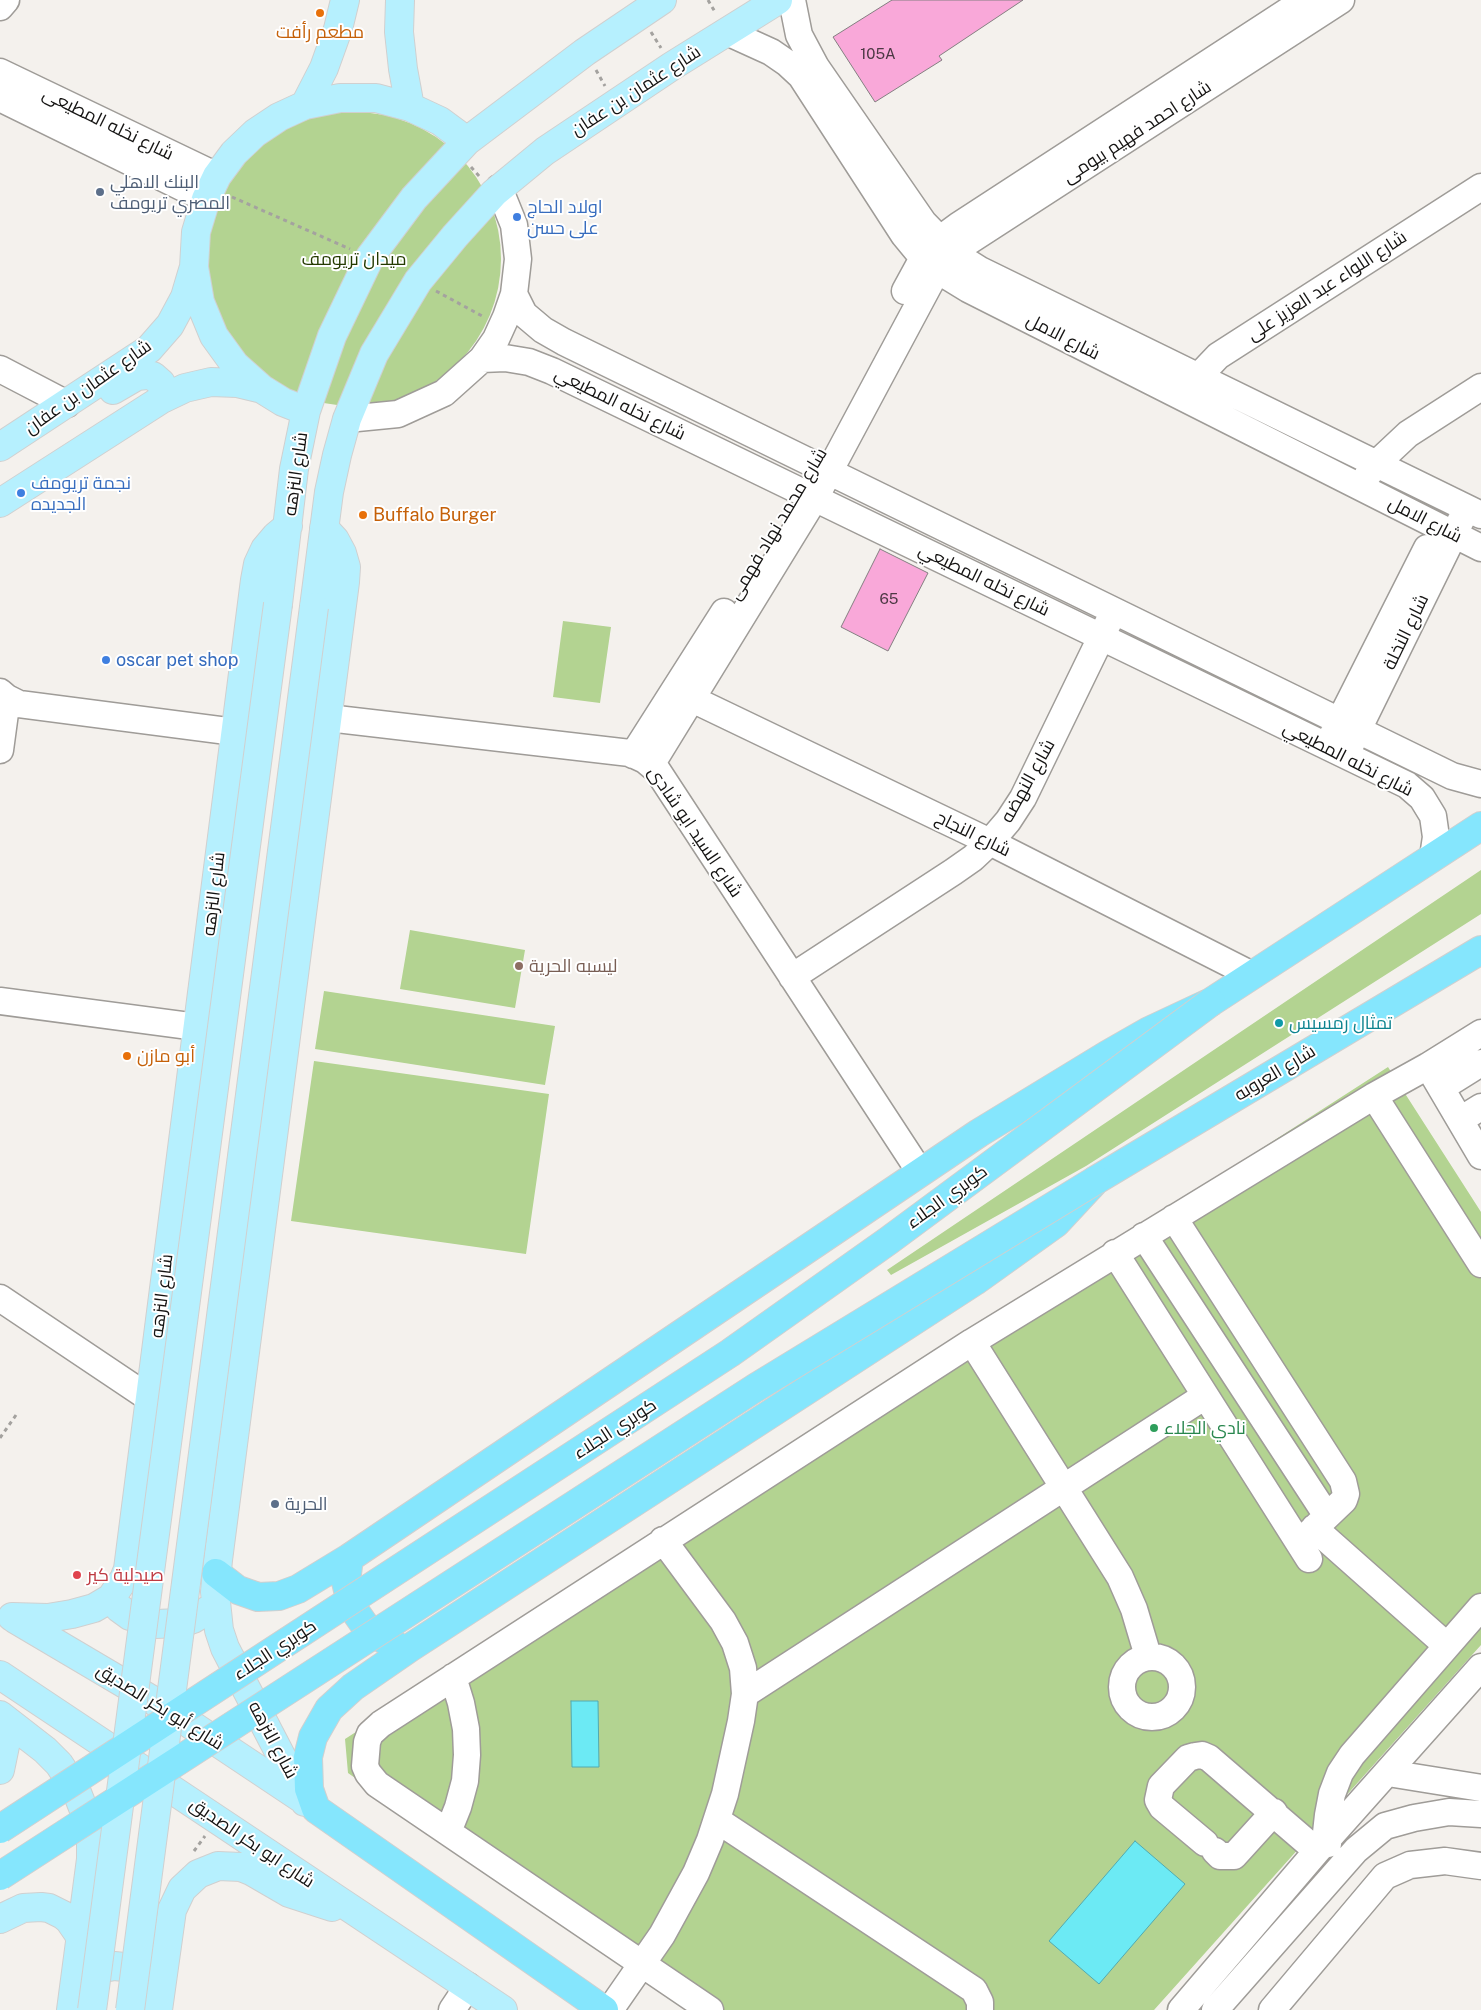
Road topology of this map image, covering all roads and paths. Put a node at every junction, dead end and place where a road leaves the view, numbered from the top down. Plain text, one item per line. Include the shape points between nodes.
1 (6, 0) edge
2 (345, 0) edge
3 (400, 0) edge
4 (778, 0) edge
5 (792, 0) edge
6 (1305, 0) edge
7 (1340, 0) edge
8 (0, 7) edge
9 (651, 7) edge
10 (727, 32) junction
11 (585, 52) junction
12 (672, 66) junction
13 (0, 72) edge
14 (0, 98) edge
15 (616, 103) junction
16 (305, 105) junction
17 (410, 107) junction
18 (462, 146) junction
19 (211, 187) junction
20 (1481, 187) edge
21 (496, 190) junction
22 (938, 255) junction
23 (194, 266) junction
24 (514, 294) junction
25 (482, 359) junction
26 (0, 369) edge
27 (1198, 377) junction
28 (1481, 387) edge
29 (262, 390) junction
30 (74, 399) junction
31 (162, 399) junction
32 (1186, 399) junction
33 (306, 411) junction
34 (347, 419) junction
35 (0, 448) edge
36 (1376, 464) junction
37 (823, 468) junction
38 (1360, 487) junction
39 (809, 495) junction
40 (0, 503) edge
41 (1466, 508) edge
42 (288, 526) junction
43 (324, 528) junction
44 (1446, 531) junction
45 (1481, 548) edge
46 (1114, 610) junction
47 (1101, 637) junction
48 (3, 695) edge
49 (692, 699) junction
50 (328, 718) junction
51 (1349, 725) junction
52 (235, 732) junction
53 (0, 750) edge
54 (1336, 751) junction
55 (642, 760) junction
56 (1481, 784) edge
57 (1481, 826) edge
58 (990, 842) junction
59 (1433, 857) junction
60 (1481, 950) edge
61 (1252, 975) junction
62 (792, 977) junction
63 (0, 1001) edge
64 (1211, 1002) junction
65 (197, 1027) junction
66 (1481, 1033) edge
67 (1481, 1063) edge
68 (1428, 1066) junction
69 (1441, 1088) junction
70 (1374, 1096) junction
71 (1470, 1113) edge
72 (1480, 1150) edge
73 (920, 1172) junction
74 (1096, 1180) junction
75 (1174, 1218) junction
76 (1144, 1236) junction
77 (1115, 1254) junction
78 (1481, 1263) edge
79 (0, 1298) edge
80 (972, 1342) junction
81 (1205, 1396) junction
82 (149, 1398) junction
83 (16, 1415) dead end
84 (0, 1438) edge
85 (1063, 1487) junction
86 (1312, 1537) junction
87 (663, 1540) junction
88 (349, 1558) junction
89 (216, 1573) junction
90 (111, 1598) junction
91 (216, 1606) junction
92 (1481, 1607) edge
93 (6, 1613) edge
94 (1446, 1645) junction
95 (411, 1647) junction
96 (1148, 1656) dead end
97 (1481, 1667) edge
98 (0, 1675) edge
99 (453, 1677) junction
100 (745, 1694) junction
101 (2, 1717) edge
102 (0, 1770) edge
103 (1388, 1773) junction
104 (1481, 1788) edge
105 (311, 1806) junction
106 (1274, 1812) junction
107 (1481, 1814) edge
108 (717, 1820) junction
109 (0, 1829) edge
110 (448, 1832) junction
111 (1321, 1846) junction
112 (1346, 1862) junction
113 (1481, 1866) edge
114 (0, 1876) edge
115 (360, 1915) junction
116 (0, 1918) edge
117 (81, 1941) junction
118 (643, 1965) junction
119 (75, 1982) junction
120 (468, 1986) junction
121 (160, 1997) edge
122 (71, 2010) edge
123 (92, 2010) edge
124 (130, 2010) edge
125 (452, 2010) edge
126 (503, 2010) edge
127 (604, 2010) edge
128 (610, 2010) edge
129 (710, 2010) edge
130 (980, 2010) edge
131 (1181, 2010) edge
132 (1216, 2010) edge
133 (1272, 2010) edge

1 - 8 street
2 - 16 main road via 324,68
3 - 17 main road via 403,70
4 - 10 main road, شارع عثمان بن عفان
5 - 22 street, شارع الامل via 799,36 806,51 917,214
6 - 22 street, شارع احمد فهيم بيومى via 958,226
7 - 22 street, شارع احمد فهيم بيومى
9 - 11 main road
9 - 12 path
10 - 12 main road, شارع عثمان بن عفان
10 - 22 street, شارع الامل via 771,52 801,76 904,235
11 - 15 path
11 - 18 main road
12 - 15 main road, شارع عثمان بن عفان
13 - 19 street, شارع نخله المطيعى
14 - 19 street, شارع نخله المطيعى
15 - 21 main road, شارع عثمان بن عفان via 545,150
16 - 17 main road via 340,98 376,98
16 - 19 main road via 254,133 234,153
17 - 18 main road via 440,121
18 - 21 path
18 - 33 main road, شارع النزهه via 414,198 370,257 332,336
19 - 23 main road via 196,232
20 - 27 street, شارع اللواء عبد العزيز على via 1218,356
21 - 24 street via 514,225 518,259
21 - 34 main road, شارع النزهه via 418,281 374,354
22 - 27 street, شارع الامل via 980,270
22 - 32 street, شارع الامل via 968,289
22 - 37 street, شارع محمد نهاد فهمى
23 - 29 main road via 200,302 214,336 235,366
23 - 30 main road, شارع عثمان بن عفان via 185,298 149,349
24 - 25 street via 496,339
24 - 37 street, شارع نخله المطيعي via 524,314 564,342
25 - 34 street via 444,393 398,414
25 - 39 street, شارع نخله المطيعي via 529,362 552,371
26 - 30 street
27 - 32 street, شارع اللواء عبد العزيز على
27 - 36 street, شارع الامل
28 - 36 street via 1408,434
29 - 31 main road via 237,383 211,382 185,388
29 - 33 main road
30 - 31 main road via 98,398 137,376 147,375 160,383
30 - 35 main road, شارع عثمان بن عفان
31 - 40 main road
32 - 38 street, شارع الامل
33 - 42 main road, شارع النزهه via 294,469
34 - 43 main road, شارع النزهه
36 - 38 street
36 - 41 street, شارع الامل
37 - 39 street, شارع محمد نهاد فهمى
37 - 46 street, شارع نخله المطيعي
38 - 44 street, شارع الامل
39 - 47 street, شارع نخله المطيعي
39 - 49 street, شارع محمد نهاد فهمى
39 - 55 street, شارع محمد نهاد فهمى
41 - 44 street, شارع النخلة
42 - 52 main road, شارع النزهه via 265,549 258,564
42 - 123 main road, bridge
43 - 50 main road, شارع النزهه via 342,552 346,567
43 - 124 main road, شارع النزهه, bridge
44 - 45 street, شارع الامل
44 - 51 street, شارع النخلة
46 - 47 street, شارع النهضه
46 - 51 street, شارع نخله المطيعي
47 - 54 street, شارع نخله المطيعي
47 - 58 street, شارع النهضه via 1023,798
48 - 52 street via 18,704
48 - 53 street
49 - 55 street, شارع محمد نهاد فهمى
49 - 58 street, شارع النجاح
50 - 55 street, شارع السيد ابو شادى
50 - 89 main road, شارع النزهه
51 - 54 street, شارع النخلة
51 - 56 street, شارع نخله المطيعي via 1452,776
52 - 65 main road, شارع النزهه
54 - 59 street, شارع نخله المطيعي via 1406,785 1422,798 1433,816 1436,837
55 - 62 street, شارع السيد ابو شادى via 657,770
57 - 59 highway
58 - 61 street, شارع النجاح
58 - 62 street, شارع النهضه via 953,872
59 - 61 highway
60 - 74 highway, شارع العروبه
61 - 64 highway
62 - 73 street, شارع السيد ابو شادى
63 - 65 street
64 - 73 highway via 1107,1055
64 - 109 highway, كوبري الجلاء, bridge via 888,1241 730,1353
65 - 82 main road, شارع النزهه
66 - 68 street
67 - 69 street
68 - 69 street
68 - 70 street
69 - 71 street
70 - 75 street
70 - 78 street
71 - 72 street
73 - 88 highway
74 - 95 highway via 1056,1222 976,1281
74 - 114 highway, bridge via 754,1388
75 - 76 street
75 - 86 street via 1343,1481 1346,1488 1344,1500
76 - 77 street
76 - 86 street
77 - 80 street
77 - 81 street
79 - 82 street
80 - 85 street
80 - 87 street
81 - 85 street
81 - 86 street
82 - 90 main road, شارع النزهه via 131,1559 124,1579
83 - 84 path
85 - 96 street via 1120,1577 1134,1609
85 - 100 street
86 - 94 street
87 - 99 street
87 - 100 street via 723,1620 743,1668
88 - 89 highway via 298,1589 279,1596 247,1594
88 - 95 highway via 346,1570 348,1595 358,1618 376,1635
89 - 91 main road, شارع النزهه
90 - 91 main road via 130,1616 155,1624 181,1623
90 - 93 main road, شارع النزهه via 94,1608 60,1617 36,1619
91 - 105 main road, شارع النزهه via 219,1630 231,1661
92 - 94 street
93 - 105 main road, شارع أبو بكر الصديق via 177,1715
94 - 111 street via 1340,1773
95 - 105 highway via 353,1687 322,1718 308,1758
97 - 103 street
98 - 115 main road, شارع ابو بكر الصديق
99 - 110 street via 462,1702 467,1755 465,1782
99 - 110 street via 375,1729 367,1742 365,1766 377,1784
100 - 108 street via 726,1794
101 - 102 main road via 6,1741
101 - 117 main road via 56,1761 71,1781 84,1808 91,1838 91,1859
103 - 104 street
103 - 111 street
105 - 127 highway
106 - 106 street via 1202,1755 1188,1758 1161,1786 1158,1800 1162,1807 1220,1856 1234,1856
106 - 111 street
107 - 112 street via 1448,1812 1385,1826
108 - 118 street via 684,1896
108 - 130 street via 974,1990
110 - 118 street
111 - 112 street
111 - 131 street
112 - 132 street
113 - 133 street via 1445,1861 1410,1865 1385,1876
115 - 120 main road, شارع ابو بكر الصديق
115 - 121 main road via 299,1897 241,1867 208,1869 190,1881 176,1898
116 - 117 main road via 23,1908 49,1908 70,1920
117 - 119 main road
118 - 128 street
118 - 129 street
119 - 121 main road via 93,1970 124,1966 145,1972
119 - 122 main road
120 - 125 street
120 - 126 main road, شارع ابو بكر الصديق

